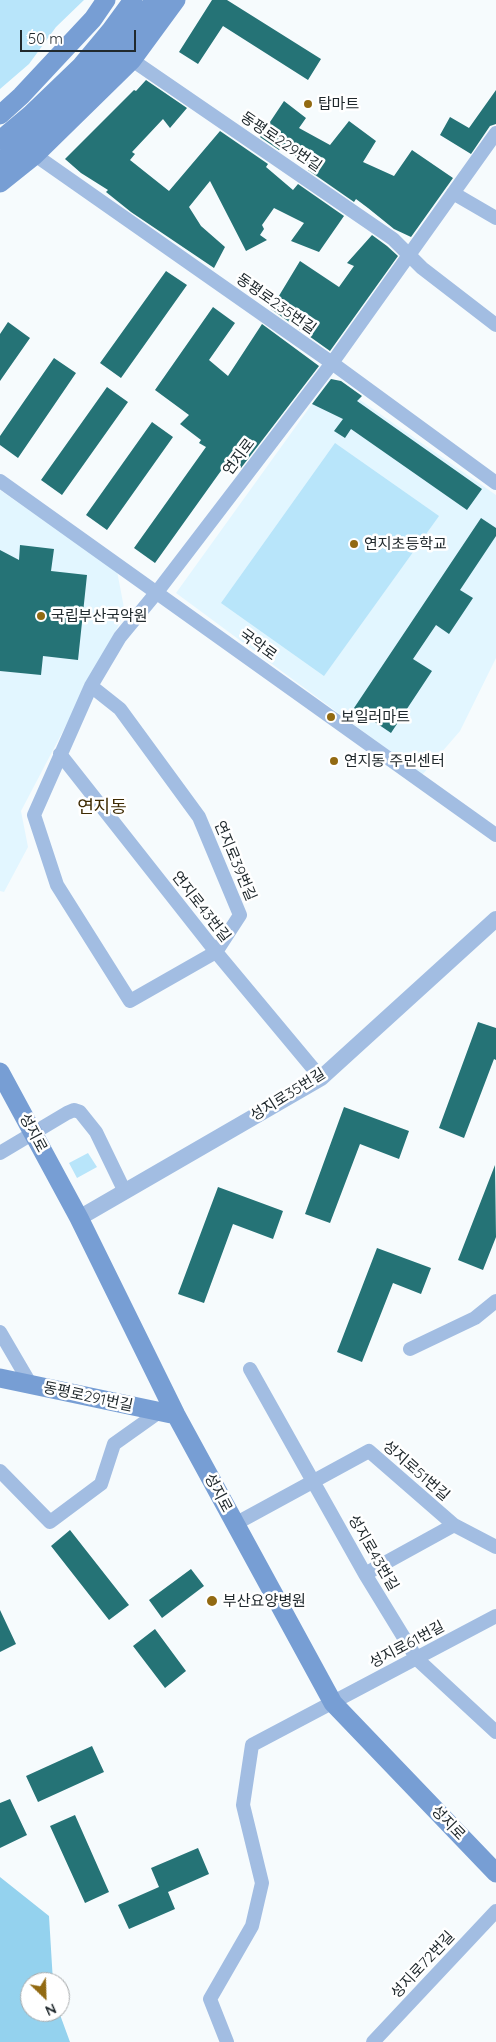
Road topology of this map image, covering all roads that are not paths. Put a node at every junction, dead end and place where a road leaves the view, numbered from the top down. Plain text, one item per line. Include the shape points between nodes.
1 (106, 0) edge
2 (133, 0) edge
3 (155, 0) edge
4 (176, 0) edge
5 (132, 60) junction
6 (0, 115) edge
7 (37, 121) junction
8 (496, 133) edge
9 (0, 140) edge
10 (35, 155) junction
11 (0, 162) edge
12 (0, 183) edge
13 (453, 193) junction
14 (496, 218) edge
15 (409, 255) junction
16 (496, 325) edge
17 (332, 363) junction
18 (0, 481) edge
19 (496, 483) edge
20 (156, 592) junction
21 (91, 686) junction
22 (60, 754) junction
23 (34, 815) joint
24 (496, 836) edge
25 (496, 919) edge
26 (216, 952) junction
27 (0, 1072) edge
28 (321, 1078) junction
29 (33, 1134) junction
30 (0, 1153) edge
31 (125, 1192) junction
32 (79, 1218) junction
33 (496, 1301) edge
34 (0, 1332) edge
35 (410, 1349) dead end
36 (250, 1369) dead end
37 (0, 1378) edge
38 (31, 1385) junction
39 (168, 1413) junction
40 (0, 1471) edge
41 (314, 1481) junction
42 (235, 1524) junction
43 (454, 1525) junction
44 (496, 1547) edge
45 (365, 1574) junction
46 (496, 1616) edge
47 (416, 1659) junction
48 (333, 1703) junction
49 (496, 1732) edge
50 (496, 1873) edge
51 (496, 1911) edge
52 (227, 2042) edge
53 (373, 2042) edge

1 - 6 main road via 93,19
2 - 7 main road
3 - 7 main road via 95,75
4 - 5 main road
5 - 10 main road
5 - 15 street, 동평로229번길 via 394,239
7 - 9 main road
7 - 11 main road
8 - 13 street, 연지로
10 - 12 main road
10 - 17 street, 동평로235번길
13 - 14 street
13 - 15 street, 연지로
15 - 16 street, 동평로229번길
15 - 17 street, 연지로
17 - 19 street, 동평로235번길
17 - 20 street, 연지로
18 - 20 street, 국악로
20 - 21 street, 연지로 via 120,637
20 - 24 street, 국악로
21 - 22 street, 연지로
21 - 26 street, 연지로39번길 via 120,708 199,817 240,915
22 - 23 street, 연지로
22 - 26 street, 연지로43번길
23 - 26 street, 연지로39번길 via 57,885 130,1001
25 - 28 street, 성지로35번길
26 - 28 street, 연지로43번길
27 - 29 main road, 성지로
28 - 31 street, 성지로35번길
29 - 30 street
29 - 31 street via 74,1110 80,1112 96,1132
29 - 32 main road, 성지로
31 - 32 street, 성지로35번길
32 - 39 main road, 성지로
33 - 35 street via 475,1318
34 - 38 street
36 - 41 street, 성지로43번길
37 - 38 main road, 동평로291번길
38 - 39 main road, 동평로291번길
39 - 40 street via 114,1444 101,1484 50,1522
39 - 42 main road, 성지로
41 - 42 street, 성지로51번길
41 - 43 street, 성지로51번길 via 369,1451
41 - 45 street, 성지로43번길
42 - 48 main road, 성지로
43 - 44 street, 성지로51번길
43 - 45 street
45 - 47 street, 성지로43번길
46 - 47 street, 성지로61번길
47 - 48 street, 성지로61번길
47 - 49 street, 성지로43번길
48 - 50 main road, 성지로
48 - 52 street, 성지로61번길 via 252,1745 243,1805 262,1883 252,1926 210,1999
51 - 53 street, 성지로72번길

